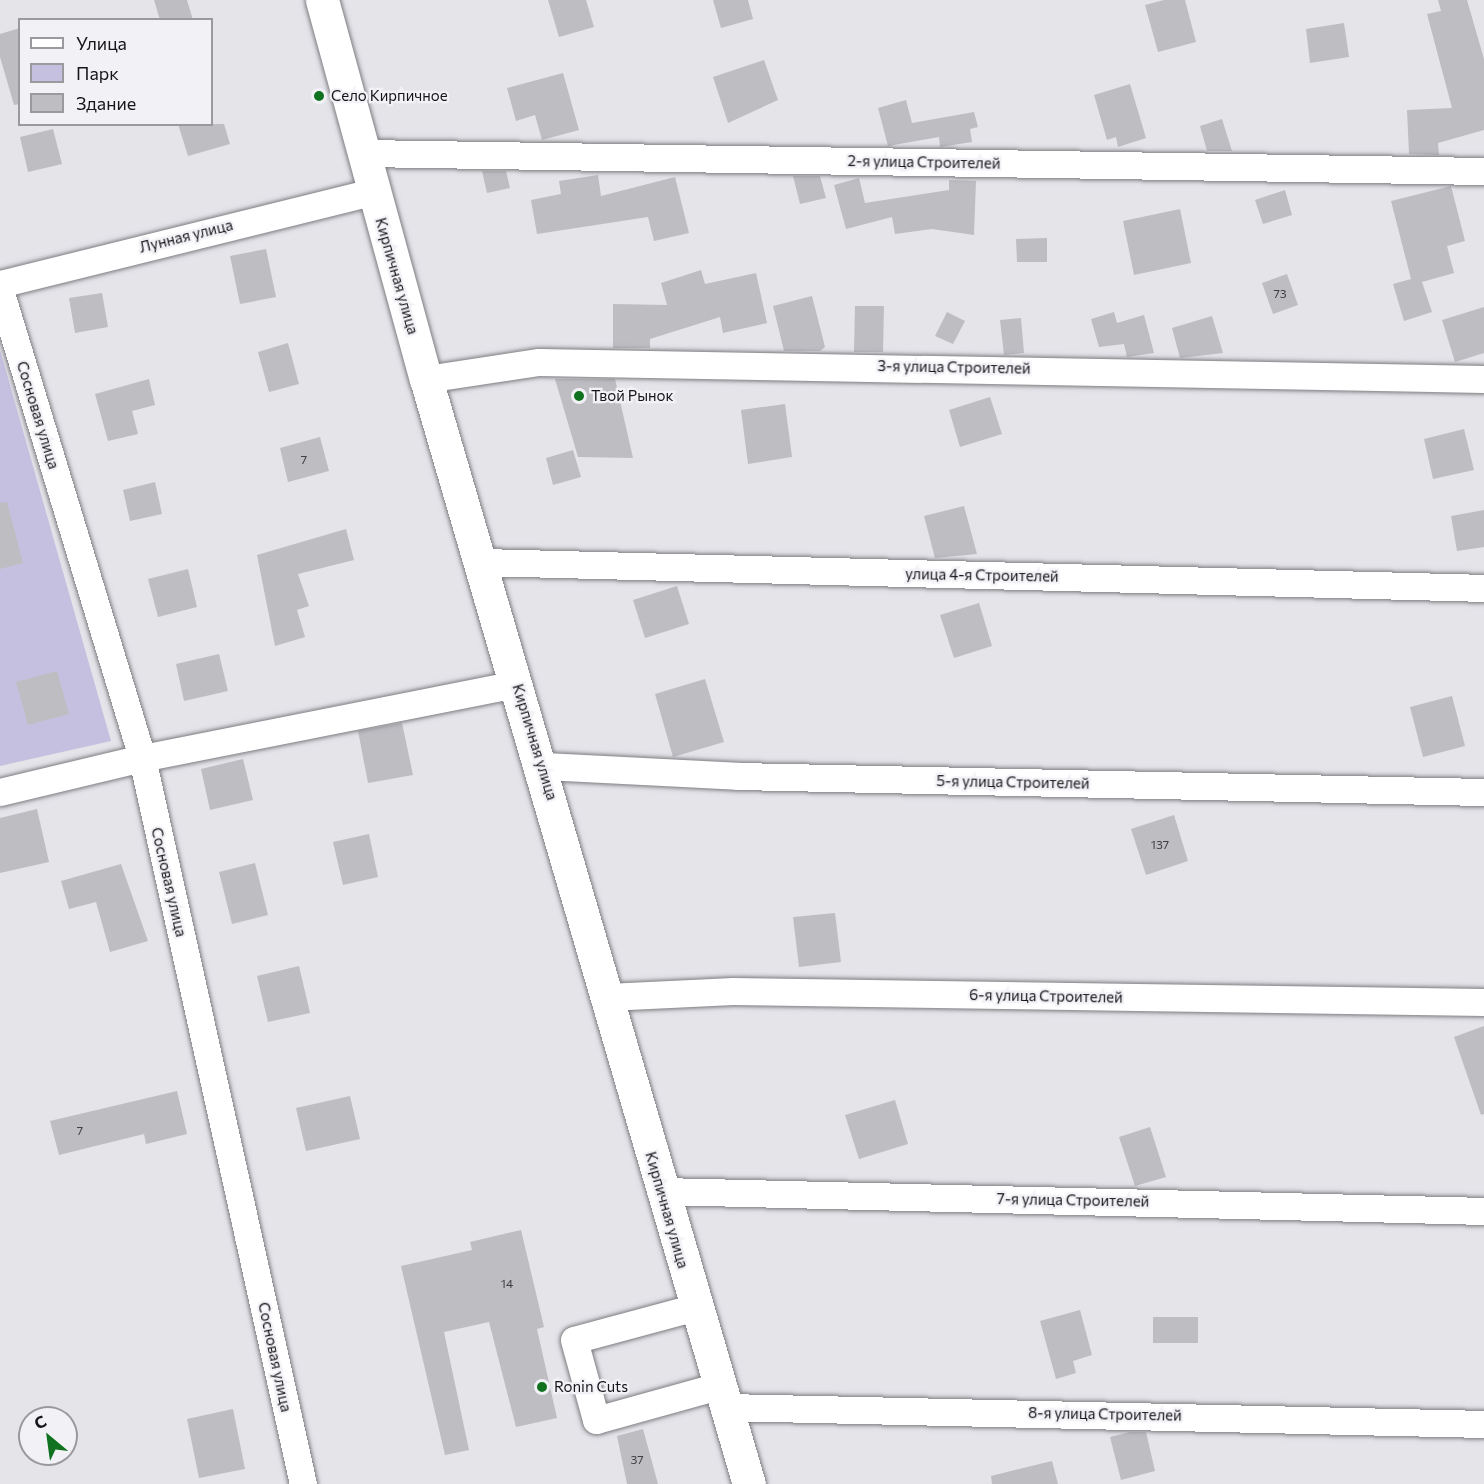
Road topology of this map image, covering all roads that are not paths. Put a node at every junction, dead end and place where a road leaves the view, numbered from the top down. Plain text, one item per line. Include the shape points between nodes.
1 (322, 0) edge
2 (363, 153) junction
3 (1484, 171) edge
4 (373, 192) junction
5 (0, 284) edge
6 (0, 290) edge
7 (426, 378) junction
8 (1484, 378) edge
9 (481, 562) junction
10 (1484, 588) edge
11 (518, 684) junction
12 (142, 758) junction
13 (543, 766) junction
14 (0, 792) edge
15 (1484, 792) edge
16 (608, 997) junction
17 (1484, 1002) edge
18 (662, 1191) junction
19 (1484, 1211) edge
20 (696, 1307) junction
21 (722, 1396) junction
22 (1484, 1424) edge
23 (303, 1484) edge
24 (749, 1484) edge

1 - 2 main road, Кирпичная улица
2 - 3 street, 2-я улица Строителей
2 - 4 main road, Кирпичная улица
4 - 5 street, Лунная улица
4 - 7 main road, Кирпичная улица
6 - 12 street, Сосновая улица
7 - 8 street, 3-я улица Строителей via 539,362
7 - 9 main road, Кирпичная улица
9 - 10 street, улица 4-я Строителей
9 - 11 main road, Кирпичная улица
11 - 12 street
11 - 13 main road, Кирпичная улица
12 - 14 street
12 - 23 street, Сосновая улица
13 - 15 street, 5-я улица Строителей via 738,776
13 - 16 main road, Кирпичная улица
16 - 17 street, 6-я улица Строителей via 733,991
16 - 18 main road, Кирпичная улица
18 - 19 street, 7-я улица Строителей
18 - 20 main road, Кирпичная улица
20 - 21 main road, Кирпичная улица
20 - 21 street, 8-я улица Строителей via 574,1340 596,1420
21 - 22 street, 8-я улица Строителей
21 - 24 main road, Кирпичная улица

